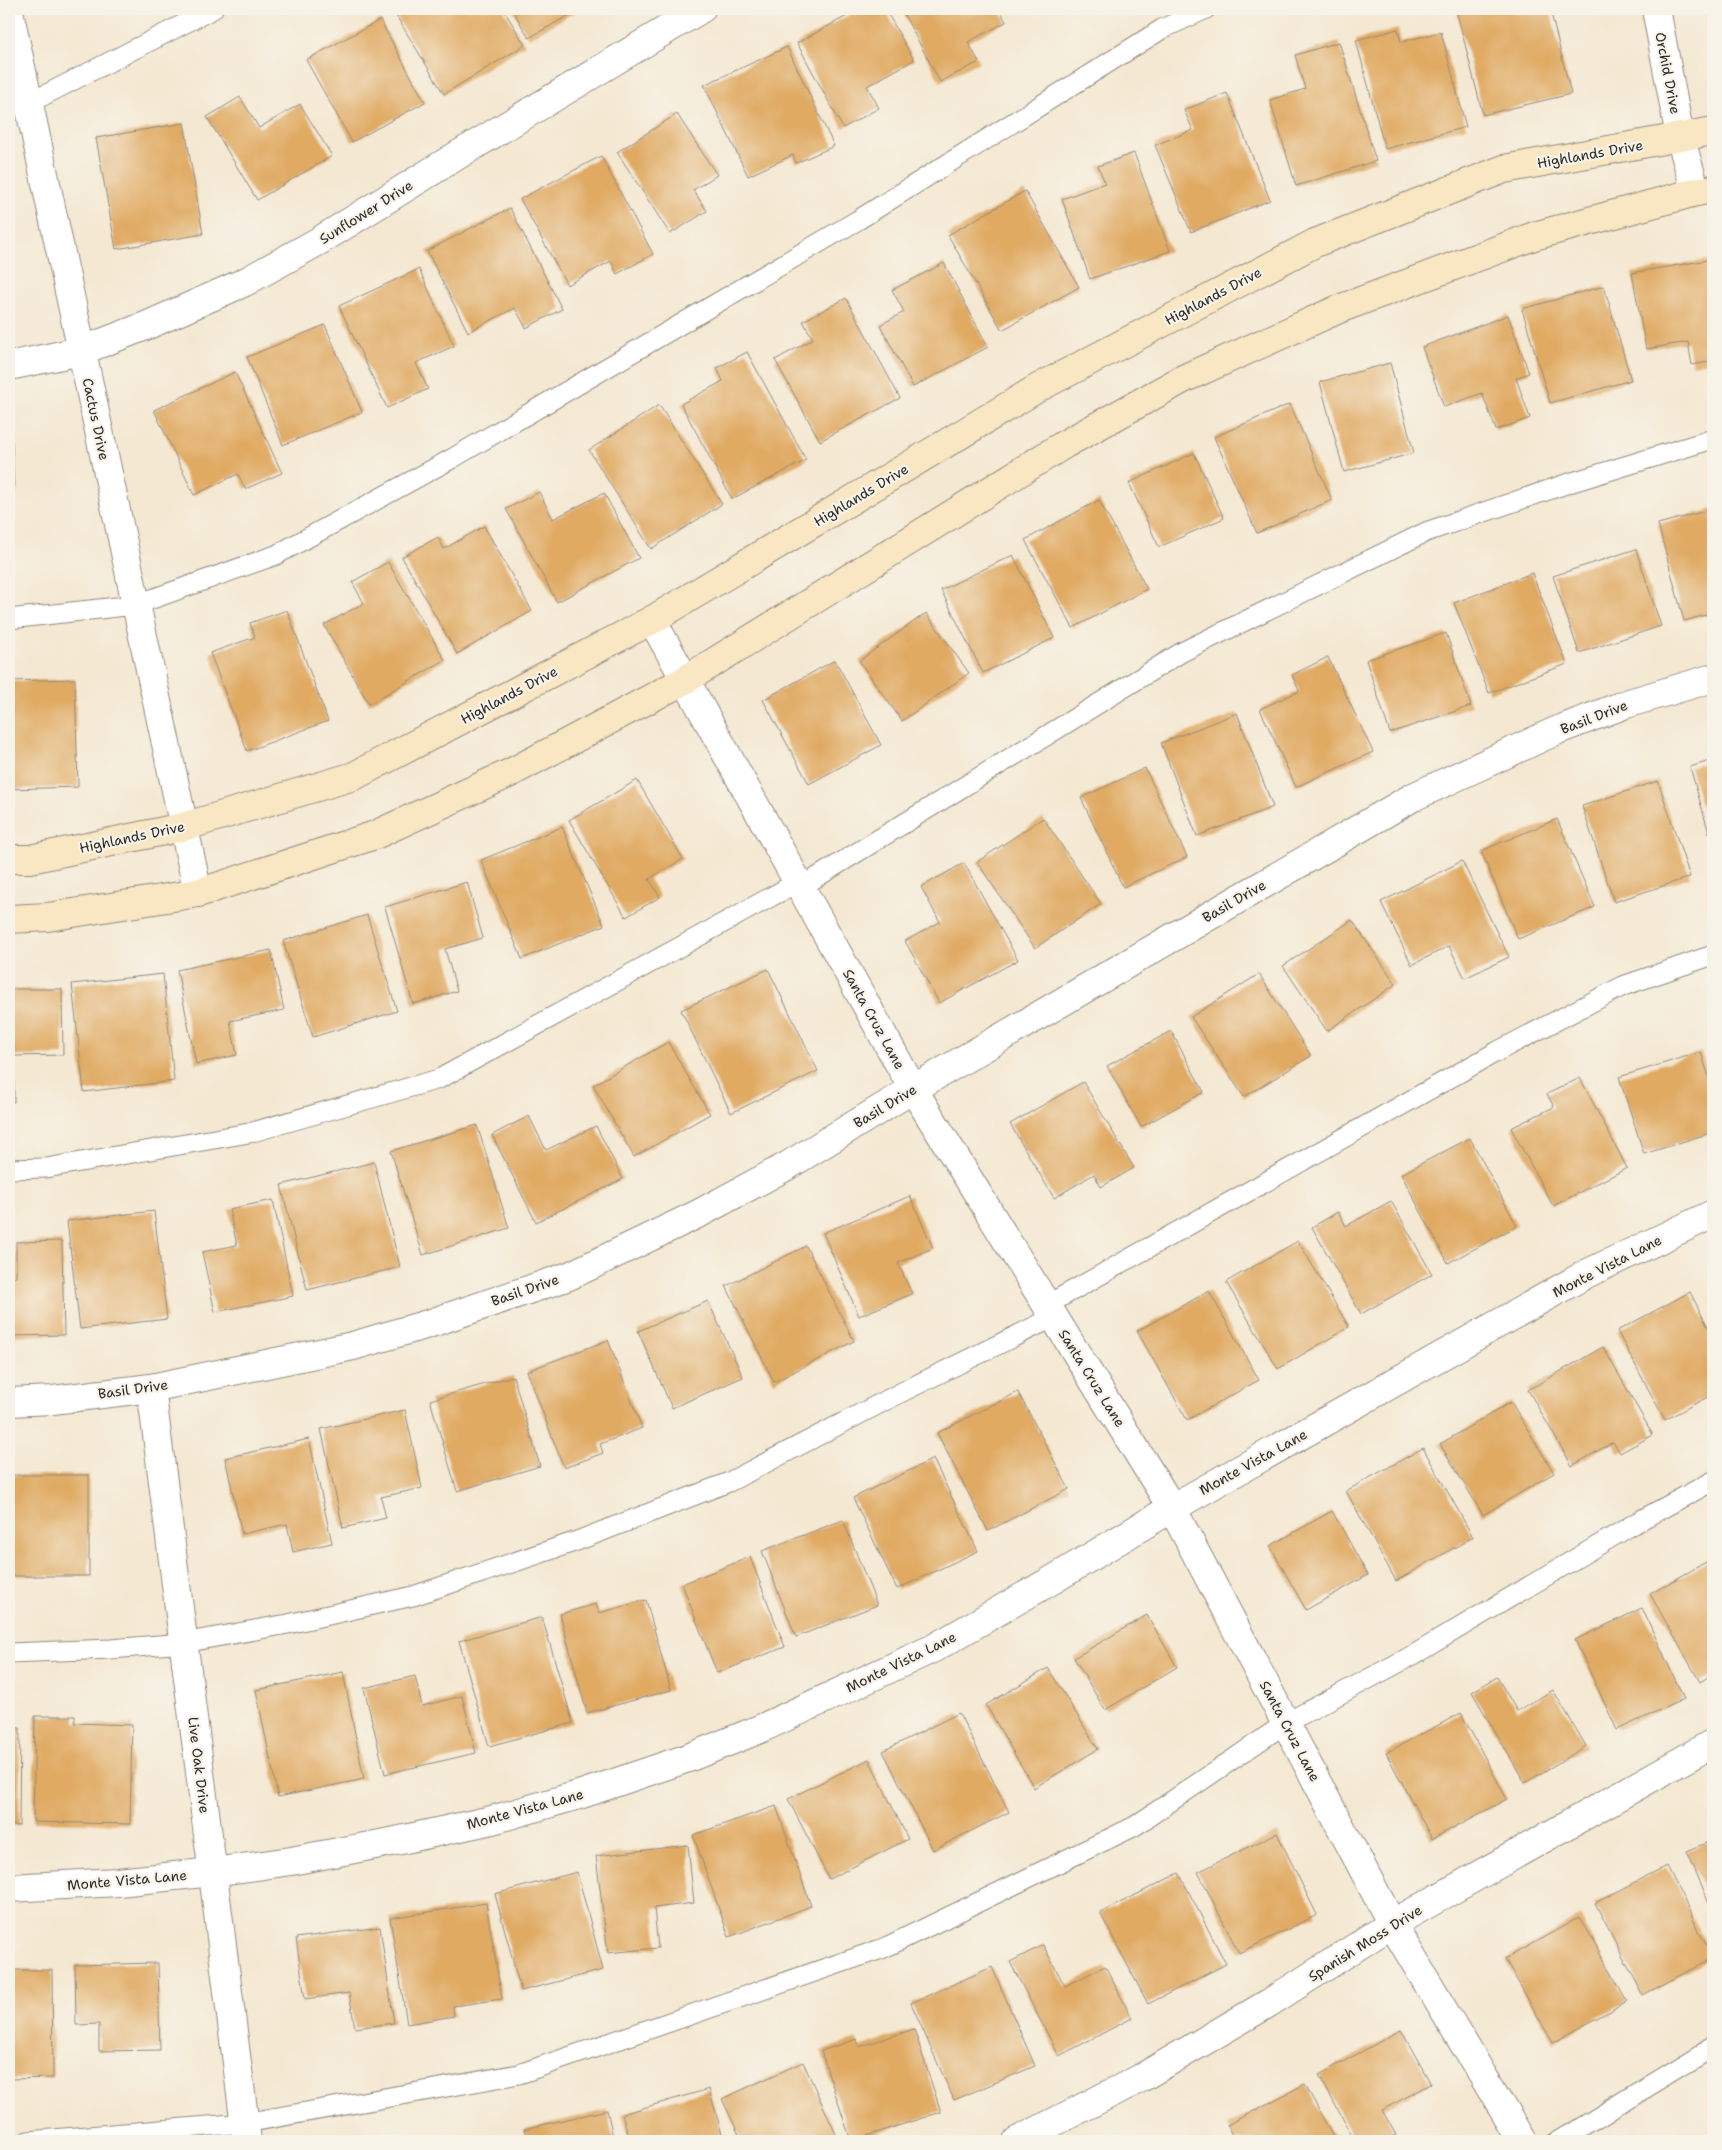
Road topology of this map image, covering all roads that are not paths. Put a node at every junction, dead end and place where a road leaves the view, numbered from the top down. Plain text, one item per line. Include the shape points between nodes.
1 (214, 9) edge
2 (701, 9) edge
3 (1206, 9) edge
4 (1656, 9) edge
5 (9, 11) edge
6 (19, 105) edge
7 (1713, 131) edge
8 (1680, 137) junction
9 (1704, 191) edge
10 (81, 351) junction
11 (9, 366) edge
12 (1713, 439) edge
13 (136, 605) junction
14 (9, 619) edge
15 (652, 620) junction
16 (1713, 678) edge
17 (685, 680) junction
18 (183, 827) junction
19 (9, 859) edge
20 (799, 884) junction
21 (198, 894) junction
22 (9, 919) edge
23 (1713, 955) edge
24 (913, 1089) junction
25 (9, 1168) edge
26 (1713, 1214) edge
27 (1050, 1311) junction
28 (151, 1388) junction
29 (9, 1402) edge
30 (1713, 1481) edge
31 (1172, 1508) junction
32 (183, 1644) junction
33 (9, 1653) edge
34 (1286, 1723) junction
35 (1713, 1743) edge
36 (213, 1872) junction
37 (9, 1888) edge
38 (1392, 1924) junction
39 (1713, 2047) edge
40 (246, 2132) edge
41 (28, 2141) edge
42 (1017, 2141) edge
43 (1522, 2141) edge
44 (1559, 2141) edge

1 - 6 lane
2 - 10 street, Sunflower Drive via 319,241 245,282
3 - 13 lane via 1162,29 858,220 453,458 276,555
4 - 8 street, Orchid Drive
5 - 6 street, Cactus Drive
6 - 10 street, Cactus Drive
7 - 8 street, Highlands Drive
8 - 9 street, Orchid Drive
8 - 15 street, Highlands Drive via 1504,169 1315,242 1038,388
9 - 17 street via 1534,236 1339,309 1183,379 1065,444
10 - 11 street, Sunflower Drive
10 - 13 street, Cactus Drive
12 - 20 lane via 1566,484 1426,532 1182,652
13 - 14 lane
13 - 18 street, Cactus Drive
15 - 17 street, Santa Cruz Lane
15 - 18 street, Highlands Drive via 354,776
16 - 24 street, Basil Drive via 1626,704 1558,730 1413,797
17 - 20 street, Santa Cruz Lane
17 - 21 street via 510,773 375,836
18 - 19 street, Highlands Drive via 30,858
18 - 21 street, Cactus Drive
20 - 24 street, Santa Cruz Lane
20 - 25 lane via 439,1079 249,1134 46,1168
21 - 22 street
23 - 27 lane via 1623,986 1498,1050
24 - 27 street, Santa Cruz Lane
24 - 28 street, Basil Drive via 779,1171 569,1276 353,1346
26 - 31 street, Monte Vista Lane via 1588,1272
27 - 31 street, Santa Cruz Lane
27 - 32 lane via 729,1482 577,1541 413,1596
28 - 29 street, Basil Drive
28 - 32 street, Live Oak Drive
30 - 34 lane via 1639,1521 1415,1654
31 - 34 street, Santa Cruz Lane
31 - 36 street, Monte Vista Lane via 934,1648 760,1729 688,1758 492,1820 291,1861
32 - 33 lane
32 - 36 street, Live Oak Drive
34 - 38 street, Santa Cruz Lane
34 - 40 lane via 1136,1826 884,1948 519,2074
35 - 38 street, Spanish Moss Drive
36 - 37 street, Monte Vista Lane via 118,1882
36 - 40 street, Live Oak Drive
38 - 42 street, Spanish Moss Drive via 1269,2003 1141,2078
38 - 43 street, Santa Cruz Lane
39 - 44 lane
40 - 41 lane

